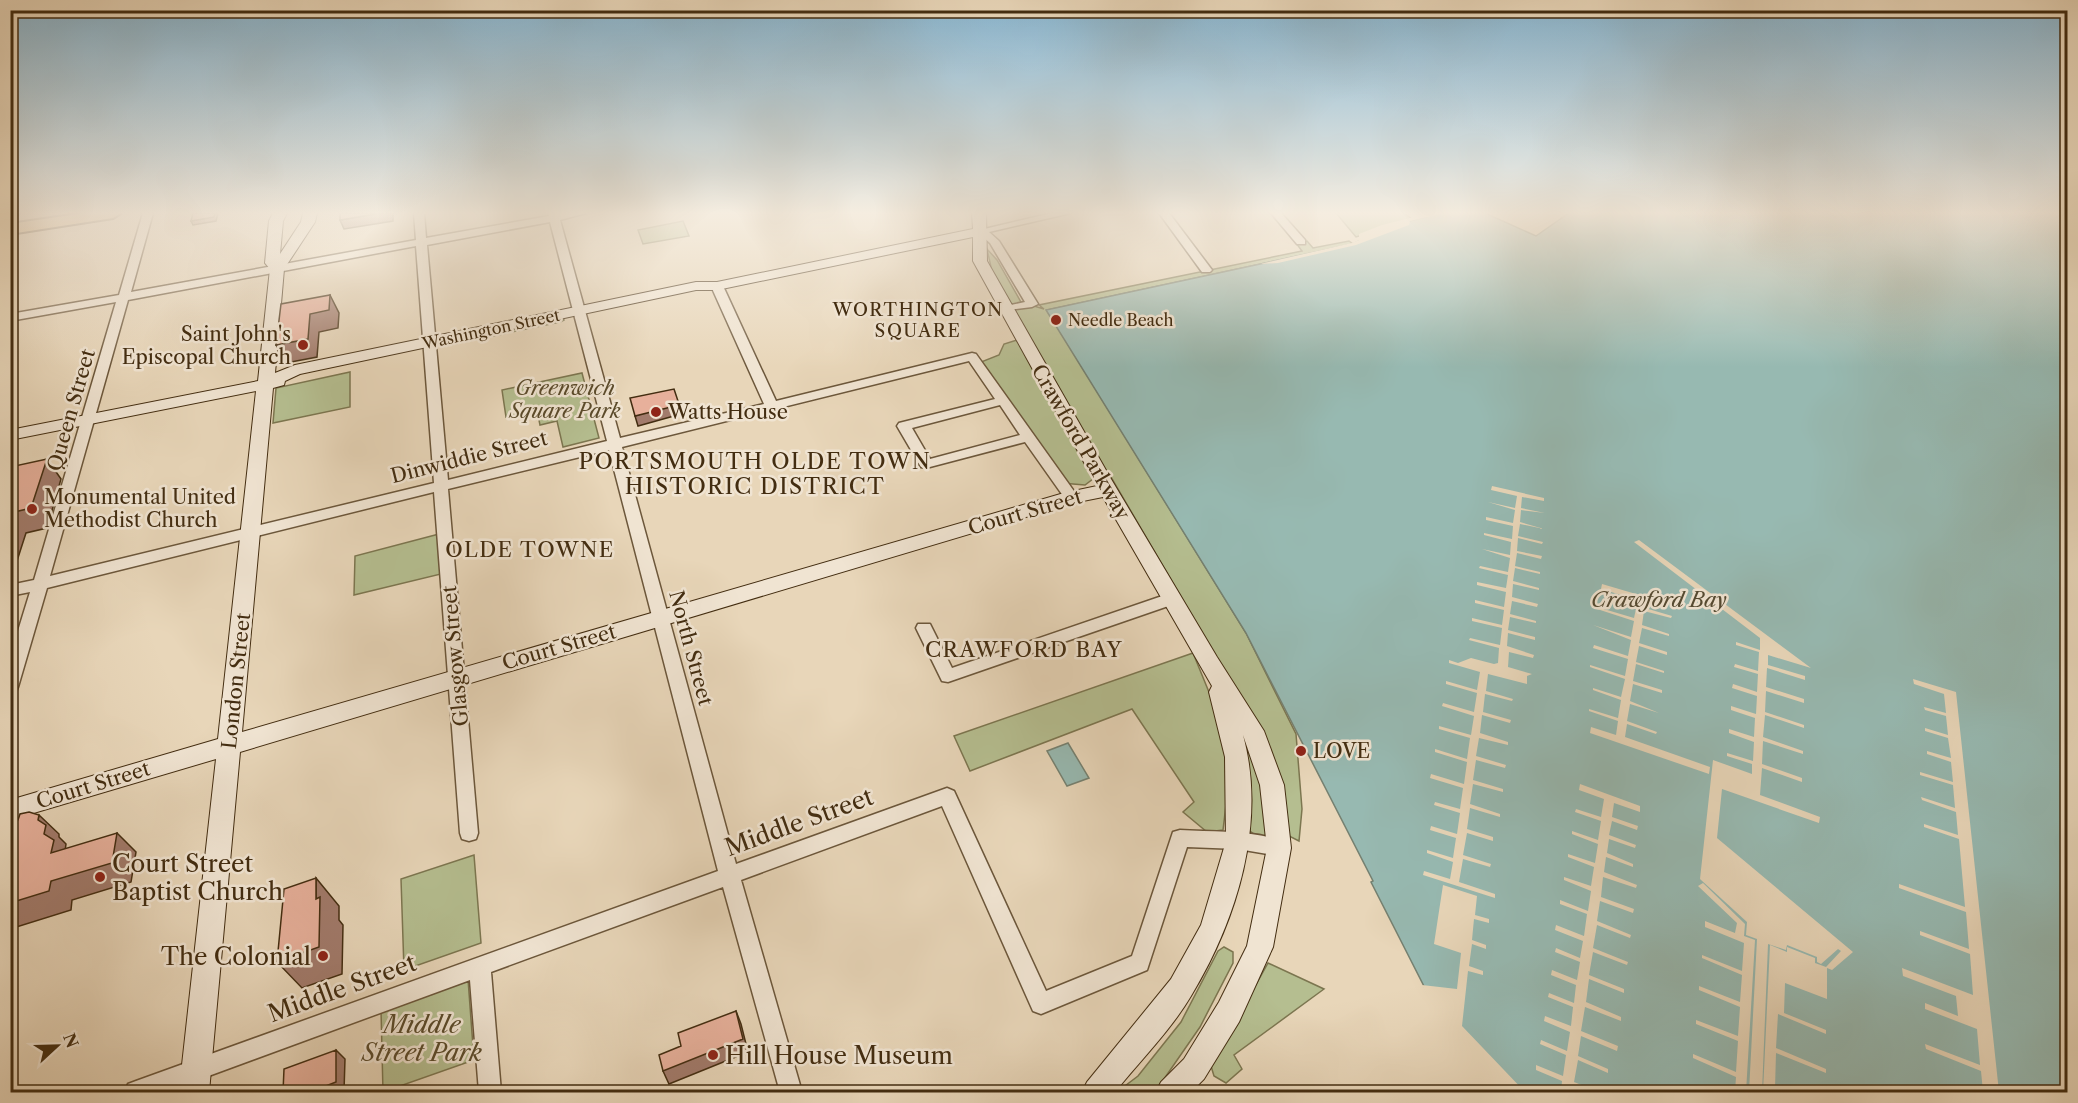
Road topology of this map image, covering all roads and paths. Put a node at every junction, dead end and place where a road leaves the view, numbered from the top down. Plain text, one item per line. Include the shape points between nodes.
1 (133, 264) edge
2 (273, 264) edge
3 (280, 264) edge
4 (301, 264) edge
5 (424, 264) edge
6 (567, 264) edge
7 (820, 264) edge
8 (982, 264) edge
9 (1008, 264) edge
10 (1202, 264) edge
11 (277, 269) junction
12 (1206, 270) dead end
13 (717, 286) junction
14 (124, 297) junction
15 (1005, 309) junction
16 (580, 315) junction
17 (10, 318) edge
18 (430, 347) junction
19 (267, 382) junction
20 (1002, 401) junction
21 (771, 405) junction
22 (88, 419) junction
23 (10, 435) edge
24 (1028, 437) junction
25 (614, 444) junction
26 (441, 486) junction
27 (1108, 490) junction
28 (1071, 497) junction
29 (251, 532) junction
30 (40, 583) junction
31 (10, 591) edge
32 (1171, 599) junction
33 (660, 617) junction
34 (924, 628) dead end
35 (1209, 663) junction
36 (457, 677) junction
37 (10, 687) edge
38 (229, 745) junction
39 (10, 810) edge
40 (469, 833) dead end
41 (1238, 841) junction
42 (1280, 848) junction
43 (731, 875) junction
44 (480, 967) junction
45 (195, 1082) edge
46 (136, 1092) edge
47 (490, 1092) edge
48 (790, 1092) edge
49 (1097, 1092) edge
50 (1171, 1092) edge

1 - 14 street, Queen Street
2 - 11 street, London Street
3 - 11 street
4 - 11 street
5 - 18 street, Glasgow Street
6 - 16 street, North Street
7 - 13 street, Washington Street
8 - 15 street, Crawford Parkway
9 - 15 street via 1032,304
10 - 12 street
11 - 14 street
11 - 19 street, London Street
13 - 16 street, Washington Street via 696,286
13 - 21 street
14 - 17 street
14 - 22 street, Queen Street
15 - 27 street, Crawford Parkway
16 - 18 street, Washington Street
16 - 25 street, North Street
18 - 19 street, Washington Street via 294,381
18 - 26 street, Glasgow Street
19 - 22 street, Washington Street
19 - 29 street, London Street
20 - 21 street, Dinwiddie Street via 972,357
20 - 24 street
20 - 24 street via 904,426 926,464
21 - 25 street, Dinwiddie Street
22 - 23 street, Washington Street
22 - 30 street, Queen Street
24 - 28 street
25 - 26 street, Dinwiddie Street
25 - 33 street, North Street
26 - 29 street, Dinwiddie Street
26 - 36 street, Glasgow Street
27 - 28 street, Court Street
27 - 32 street, Crawford Parkway
28 - 33 street, Court Street
29 - 30 street, Dinwiddie Street
29 - 38 street, London Street
30 - 31 street, Dinwiddie Street
30 - 37 street, Queen Street
32 - 34 street via 948,676
32 - 35 street, Crawford Parkway
33 - 36 street, Court Street
33 - 43 street, North Street
35 - 41 street, Crawford Parkway via 1237,757
35 - 42 street, Crawford Parkway via 1256,737 1272,785
36 - 38 street, Court Street
36 - 40 street, Glasgow Street
38 - 39 street, Court Street
38 - 45 street, London Street
41 - 42 street, Middle Street
41 - 43 street, Middle Street via 1180,838 1140,963 1041,1004 947,796
41 - 49 street, Crawford Parkway via 1213,928 1180,988
42 - 50 street, Crawford Parkway via 1260,947 1229,1012 1194,1069
43 - 44 street, Middle Street
43 - 48 street, North Street
44 - 45 street, Middle Street
44 - 47 street
45 - 46 street, Middle Street

